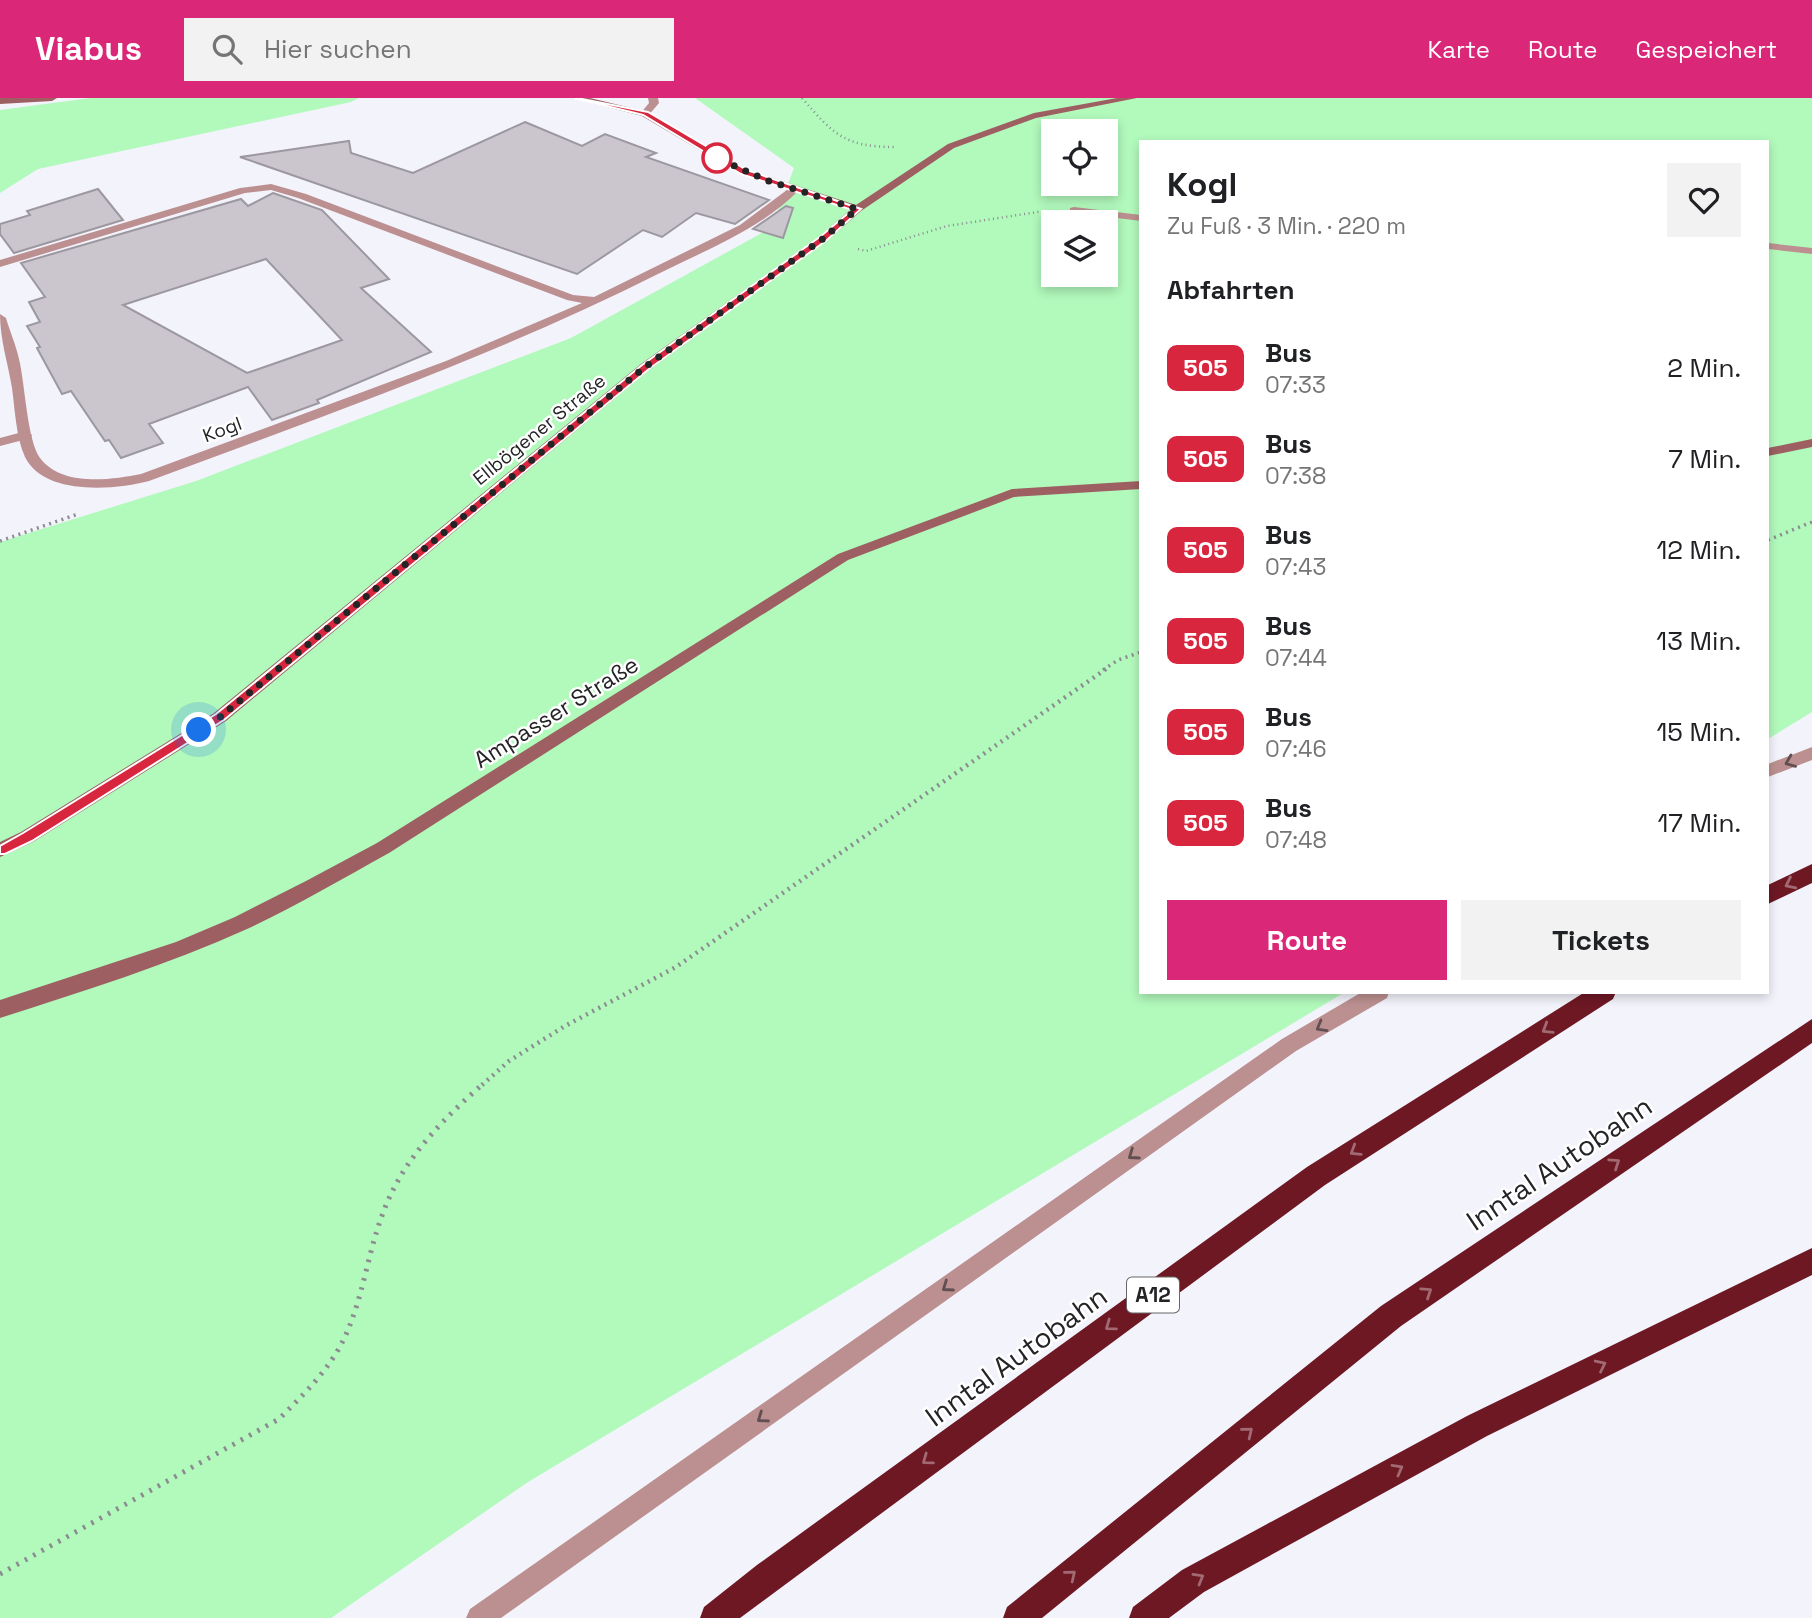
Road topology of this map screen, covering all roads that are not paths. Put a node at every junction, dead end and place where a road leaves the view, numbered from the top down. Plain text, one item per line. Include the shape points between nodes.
1 (52, 98) edge
2 (578, 98) edge
3 (653, 98) edge
4 (1132, 98) edge
5 (0, 101) edge
6 (645, 114) junction
7 (795, 189) junction
8 (857, 209) junction
9 (1118, 215) edge
10 (1139, 218) edge
11 (1769, 246) edge
12 (1812, 251) edge
13 (0, 264) edge
14 (596, 301) junction
15 (0, 318) edge
16 (26, 435) junction
17 (0, 442) edge
18 (1812, 443) edge
19 (1769, 452) edge
20 (1139, 485) edge
21 (1812, 753) edge
22 (1769, 771) edge
23 (0, 850) edge
24 (1812, 873) edge
25 (1769, 894) edge
26 (1377, 994) edge
27 (1602, 994) edge
28 (0, 1009) edge
29 (1812, 1030) edge
30 (1812, 1261) edge
31 (479, 1618) edge
32 (715, 1618) edge
33 (1018, 1618) edge
34 (1144, 1618) edge

1 - 5 main road
2 - 6 main road
3 - 6 street
4 - 8 main road, Ellbögener Straße via 1034,116 951,146
6 - 7 main road via 727,164
7 - 8 main road
7 - 14 street, Kogl via 744,227
8 - 23 main road, Ellbögener Straße via 824,238 645,367 220,717
9 - 10 street
11 - 12 street
13 - 14 street via 228,193 271,187 571,298
14 - 16 street, Kogl via 450,363 144,478 92,485 55,477 33,457
15 - 16 street, Kogl via 13,359
16 - 17 street
18 - 19 main road
20 - 28 main road, Ampasser Straße via 1012,493 843,557 394,841 311,888 226,929 110,974
21 -> 22 street
24 -> 25 highway
26 -> 31 street via 1289,1045
27 -> 32 highway, Inntal Autobahn / A12 via 1316,1176
33 -> 29 highway, Inntal Autobahn via 1391,1316
34 -> 30 highway via 1193,1581 1465,1433

